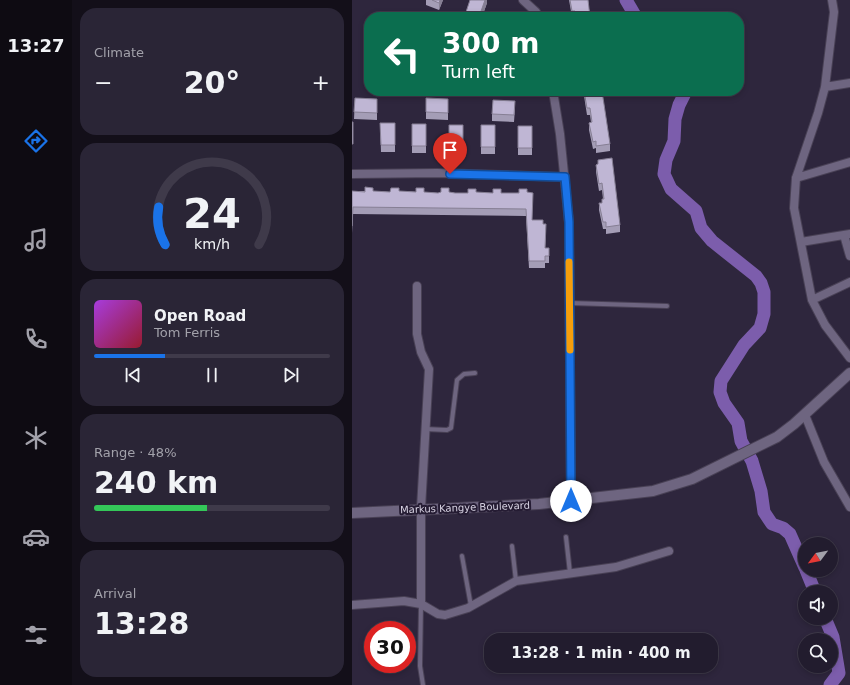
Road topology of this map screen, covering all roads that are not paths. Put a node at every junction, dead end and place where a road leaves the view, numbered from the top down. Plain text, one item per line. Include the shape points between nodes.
1 (832, 0) edge
2 (525, 1) edge
3 (535, 12) edge
4 (850, 83) edge
5 (825, 87) junction
6 (554, 96) edge
7 (850, 162) edge
8 (352, 174) edge
9 (565, 177) junction
10 (796, 178) junction
11 (847, 235) edge
12 (801, 242) junction
13 (850, 256) edge
14 (850, 282) edge
15 (417, 286) dead end
16 (812, 300) junction
17 (569, 303) junction
18 (667, 306) dead end
19 (850, 358) edge
20 (475, 373) dead end
21 (850, 373) edge
22 (805, 415) junction
23 (425, 429) junction
24 (571, 501) junction
25 (850, 507) edge
26 (421, 508) junction
27 (352, 513) edge
28 (566, 537) dead end
29 (512, 546) dead end
30 (669, 551) dead end
31 (462, 556) dead end
32 (570, 573) junction
33 (516, 581) junction
34 (421, 604) junction
35 (352, 605) edge
36 (471, 606) junction
37 (423, 685) edge

1 - 5 street via 834,12
2 - 3 street
4 - 5 street
5 - 10 street
6 - 9 street
7 - 10 street
8 - 9 street via 437,173
9 - 17 street via 569,222
10 - 12 street via 794,208
11 - 12 street
11 - 13 street
12 - 16 street
14 - 16 street
15 - 23 street via 417,334 421,352 429,369
16 - 19 street via 825,325
17 - 18 lane
17 - 24 street
20 - 23 lane via 464,374 457,380 451,428
21 - 22 street, Markus Kangye Boulevard
22 - 24 street, Markus Kangye Boulevard via 777,437 692,479 653,491
22 - 25 street via 824,462
23 - 26 street
24 - 26 street, Markus Kangye Boulevard
26 - 27 street, Markus Kangye Boulevard
26 - 34 street
28 - 32 lane
29 - 33 lane
30 - 32 street via 616,567
31 - 36 lane
32 - 33 street
33 - 36 street
34 - 35 street via 404,601
34 - 36 street via 445,616
34 - 37 lane via 420,666

